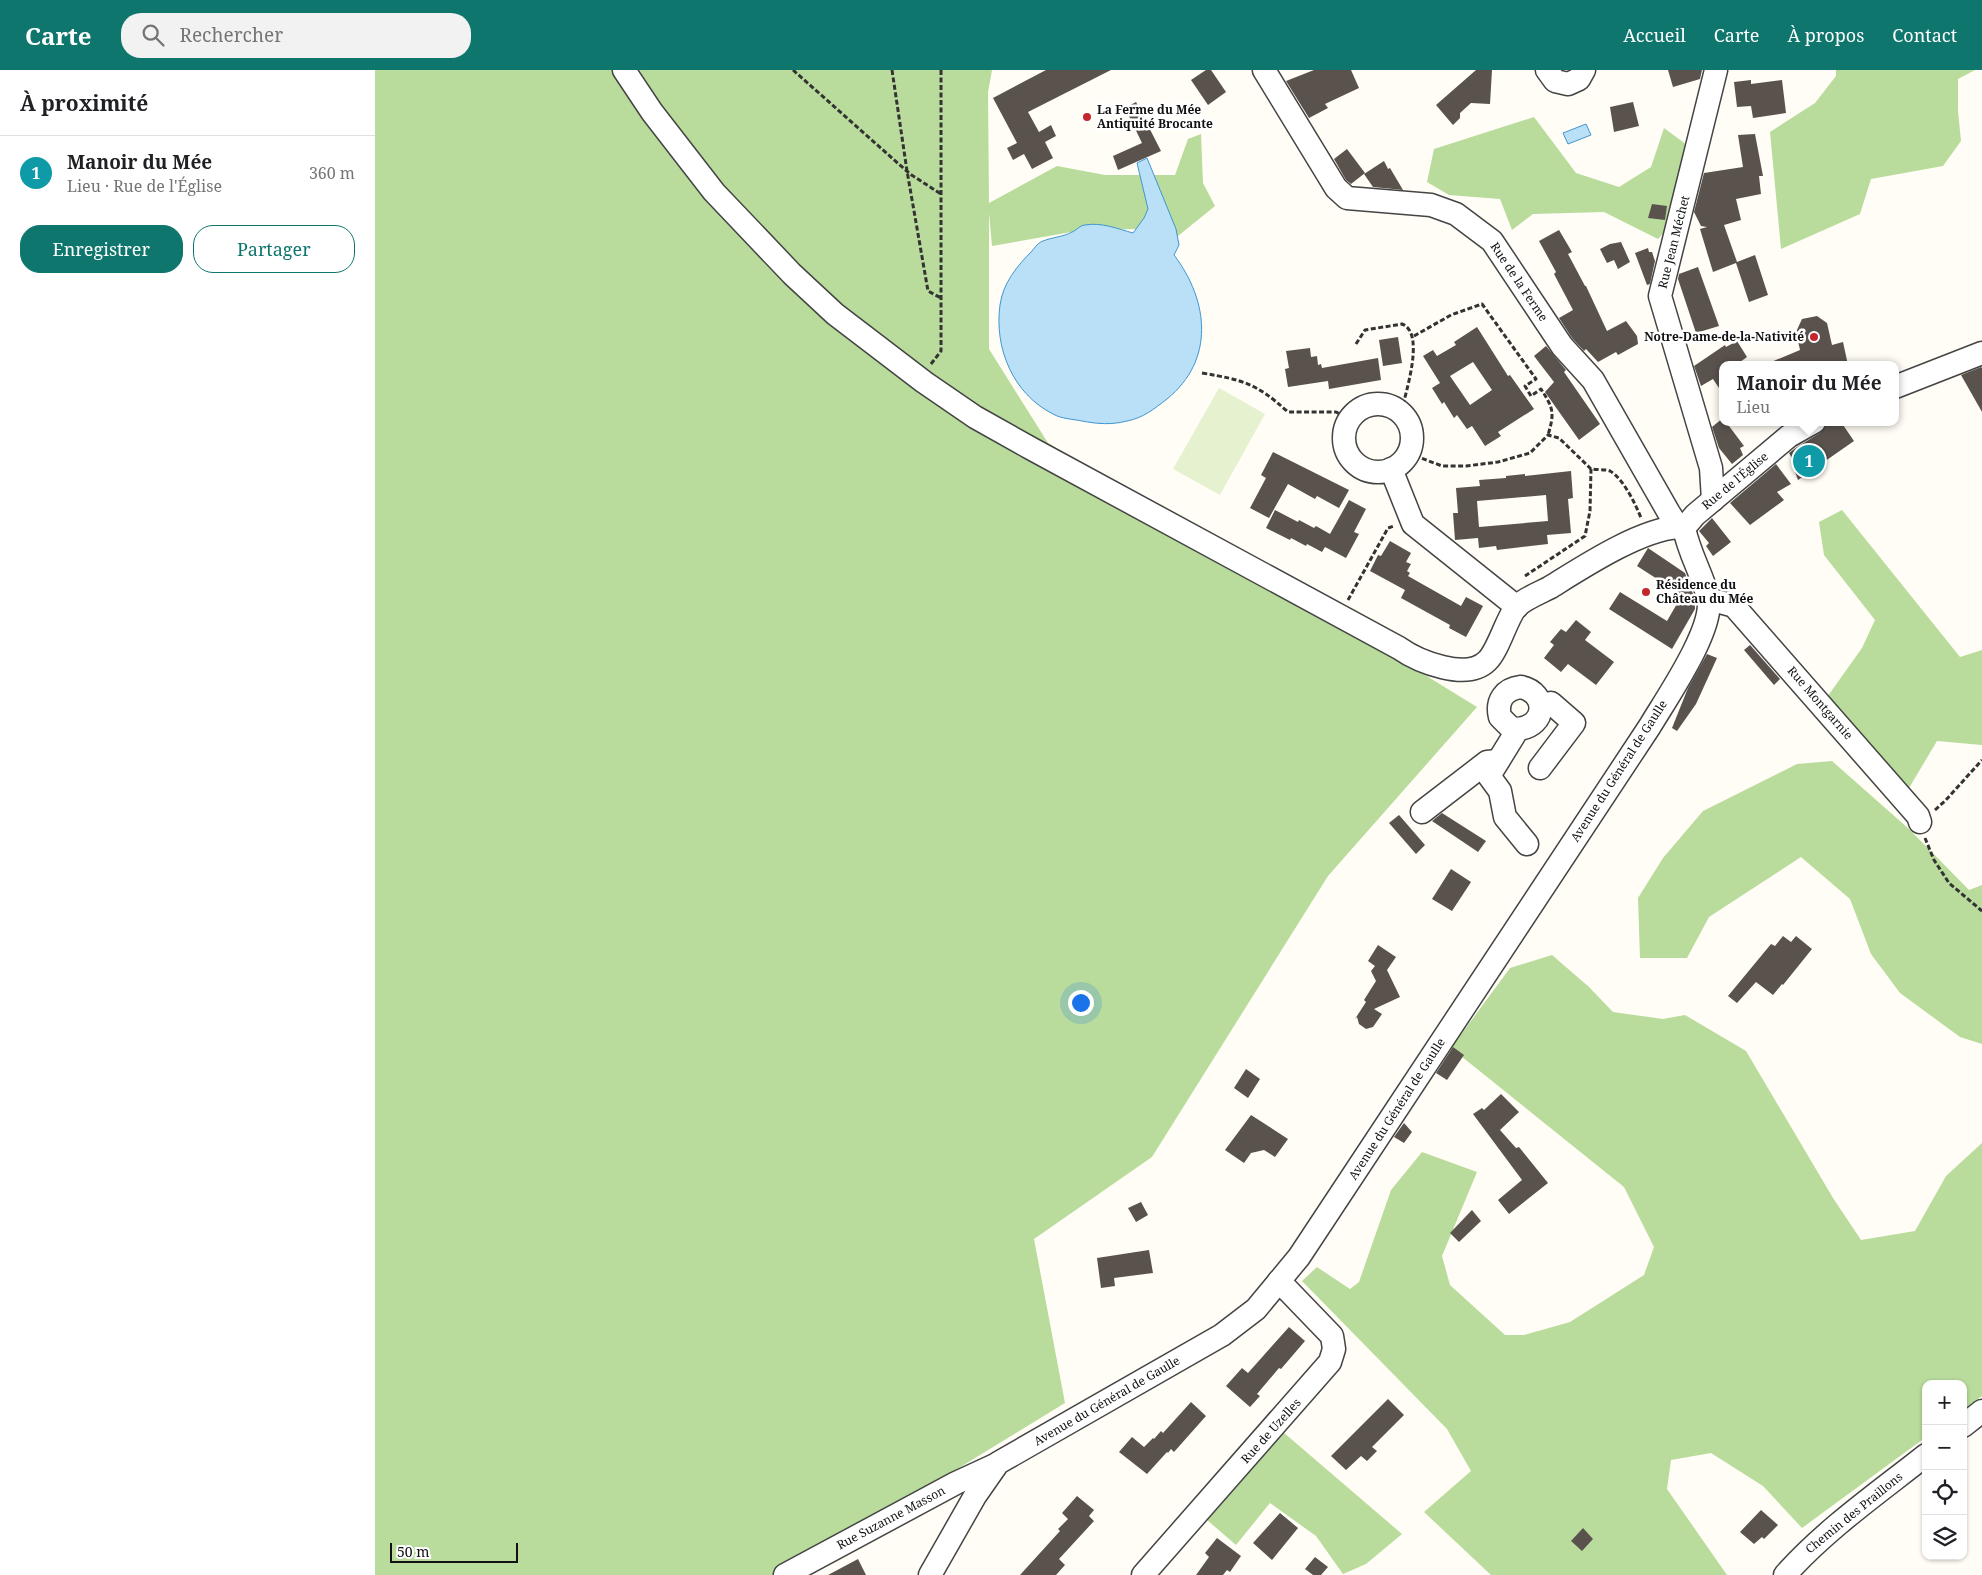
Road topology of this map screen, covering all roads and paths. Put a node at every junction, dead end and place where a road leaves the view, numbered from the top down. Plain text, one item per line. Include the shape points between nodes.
1 (624, 70) edge
2 (793, 70) edge
3 (892, 70) edge
4 (941, 70) edge
5 (1263, 70) edge
6 (1547, 70) edge
7 (1584, 70) edge
8 (1716, 70) edge
9 (907, 171) junction
10 (941, 194) junction
11 (941, 298) junction
12 (1414, 336) junction
13 (1356, 344) dead end
14 (1982, 353) edge
15 (1202, 373) dead end
16 (920, 379) junction
17 (1899, 385) edge
18 (1401, 413) junction
19 (1349, 419) junction
20 (1806, 426) edge
21 (1548, 435) junction
22 (1408, 453) junction
23 (1391, 469) junction
24 (1591, 469) junction
25 (1713, 500) junction
26 (1411, 518) junction
27 (1681, 528) junction
28 (1648, 535) junction
29 (1525, 577) dead end
30 (1709, 599) junction
31 (1517, 607) junction
32 (1339, 616) junction
33 (1487, 661) junction
34 (1507, 691) junction
35 (1541, 705) junction
36 (1518, 729) junction
37 (1982, 760) edge
38 (1498, 761) junction
39 (1540, 768) dead end
40 (1421, 812) dead end
41 (1920, 822) junction
42 (1527, 844) dead end
43 (1982, 911) edge
44 (1279, 1281) junction
45 (1922, 1458) edge
46 (998, 1463) junction
47 (785, 1575) edge
48 (930, 1575) edge
49 (1143, 1575) edge
50 (1785, 1575) edge

1 - 16 street via 713,192 779,261 835,314
2 - 9 path
3 - 9 path
4 - 10 path
5 - 27 street, Rue de la Ferme via 1336,188 1347,198 1431,205 1456,214 1492,241 1562,346 1593,380 1669,513
6 - 7 street via 1555,81 1568,84 1579,78
8 - 25 street, Rue Jean Méchet via 1660,296 1711,468
9 - 10 path
9 - 11 path via 927,291
10 - 11 path
11 - 16 path via 941,351
12 - 13 path via 1402,324 1365,330
12 - 18 path via 1414,354
12 - 21 path via 1451,315 1482,304 1536,379 1525,386 1531,396 1541,389 1552,406
14 - 17 street
15 - 19 path via 1248,382 1288,412 1336,412
16 - 32 street via 975,417
18 - 19 street via 1384,404 1374,404 1364,406
18 - 22 street via 1411,429
19 - 23 street via 1345,427 1345,446 1355,463 1372,471
20 - 25 street, Rue de l'Église via 1789,436
21 - 22 path via 1530,453 1498,462 1442,466
21 - 24 path via 1559,438
22 - 23 street
23 - 26 street
24 - 28 path via 1609,470 1618,477 1637,507
24 - 29 path via 1590,511 1585,536
25 - 27 street, Rue de l'Église
26 - 31 street via 1413,524
26 - 32 path via 1388,528
27 - 28 street via 1666,528
27 - 30 street
28 - 31 street via 1613,550
30 - 41 street, Rue Montgarnie via 1734,606
30 - 44 street, Avenue du Général de Gaulle via 1709,611 1695,649 1650,726 1299,1257
31 - 33 street
32 - 33 street via 1420,660 1453,669 1472,669
33 - 34 street
34 - 35 street via 1528,688
34 - 36 street via 1499,703 1500,717 1511,728
35 - 36 street via 1537,720 1526,728
35 - 39 street via 1551,703 1575,723
36 - 38 street
37 - 41 path via 1945,801
38 - 40 street via 1487,762
38 - 42 street via 1489,776 1500,791 1505,816
41 - 43 path via 1935,860 1949,883
44 - 46 street, Avenue du Général de Gaulle via 1256,1309 1222,1335
44 - 49 street, Rue de Uzelles via 1332,1336 1334,1348 1330,1362
45 - 50 street, Chemin des Praillons via 1828,1533
46 - 47 street, Rue Suzanne Masson
46 - 48 street, Avenue du Général de Gaulle via 975,1496

